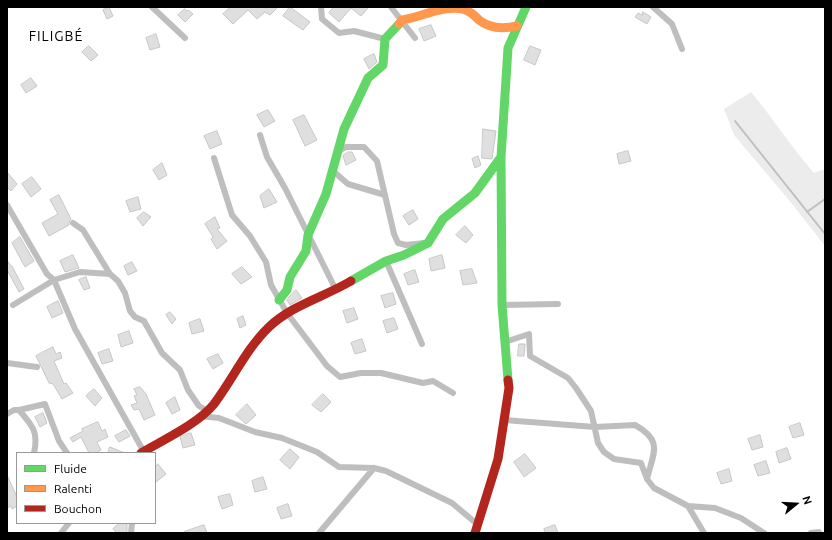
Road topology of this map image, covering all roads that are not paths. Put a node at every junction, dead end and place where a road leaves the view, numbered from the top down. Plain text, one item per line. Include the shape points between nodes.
1 (152, 7) edge
2 (321, 7) edge
3 (391, 7) edge
4 (526, 7) edge
5 (653, 7) edge
6 (402, 20) junction
7 (517, 26) junction
8 (185, 38) dead end
9 (415, 38) dead end
10 (385, 39) junction
11 (682, 49) dead end
12 (260, 135) dead end
13 (338, 152) junction
14 (501, 157) junction
15 (214, 158) dead end
16 (333, 171) junction
17 (501, 171) junction
18 (487, 176) junction
19 (385, 195) junction
20 (7, 205) edge
21 (74, 223) dead end
22 (308, 235) junction
23 (428, 242) junction
24 (386, 261) junction
25 (110, 274) junction
26 (54, 280) junction
27 (336, 290) junction
28 (279, 300) junction
29 (558, 304) dead end
30 (13, 305) dead end
31 (502, 305) junction
32 (288, 313) junction
33 (505, 342) junction
34 (422, 344) dead end
35 (7, 363) edge
36 (37, 367) dead end
37 (453, 393) dead end
38 (19, 410) junction
39 (200, 413) junction
40 (7, 414) edge
41 (504, 420) junction
42 (594, 427) junction
43 (34, 452) edge
44 (66, 452) edge
45 (143, 452) edge
46 (374, 468) junction
47 (646, 479) junction
48 (688, 506) junction
49 (68, 524) edge
50 (477, 529) edge
51 (819, 532) edge
52 (61, 533) edge
53 (319, 533) edge
54 (704, 533) edge
55 (764, 533) edge
56 (811, 533) edge

1 - 8 street
2 - 10 street via 322,19 339,33 354,31
3 - 6 street
4 - 7 street
5 - 11 street via 672,24
6 - 7 street via 448,8 460,8 471,12 493,28
6 - 9 street
6 - 10 street
7 - 14 street via 508,48
10 - 13 street via 383,65 368,78 344,129
12 - 22 street via 266,157 285,188
13 - 16 street
13 - 19 street via 346,147 364,147 372,154 377,161
14 - 17 street
14 - 18 street
15 - 28 street via 232,214 266,262 271,285
16 - 19 street via 348,184
16 - 22 street
17 - 18 street
17 - 31 street
18 - 23 street via 475,193 442,219
19 - 23 street via 398,243 406,245
20 - 26 street via 47,274
21 - 25 street via 83,230
22 - 27 street
22 - 28 street via 306,252 290,278 287,290
23 - 24 street
24 - 27 street
24 - 34 street
25 - 26 street via 80,272
25 - 39 street via 125,293 134,317 144,321 162,353 180,370
26 - 30 street
26 - 45 street via 75,329
27 - 32 street
28 - 32 street
29 - 31 street
31 - 33 street
32 - 37 street via 327,366 340,377 381,373 423,383 433,381
32 - 39 street via 256,342 223,392
33 - 41 street via 509,388
33 - 42 street via 529,334 530,356 568,378 591,411
35 - 36 street
38 - 40 street
38 - 43 street via 36,434
38 - 44 street via 45,404 59,441
39 - 45 street
39 - 46 street via 255,432 282,438 317,452 339,467
41 - 42 street
41 - 50 street via 498,459
42 - 47 street via 598,443 604,452 614,458 641,463
42 - 47 street via 635,425 643,429 655,445
46 - 50 street via 386,471 452,503
46 - 53 street
47 - 48 street via 654,488
48 - 54 street
48 - 55 street via 715,508 751,523
49 - 52 street
51 - 56 street

